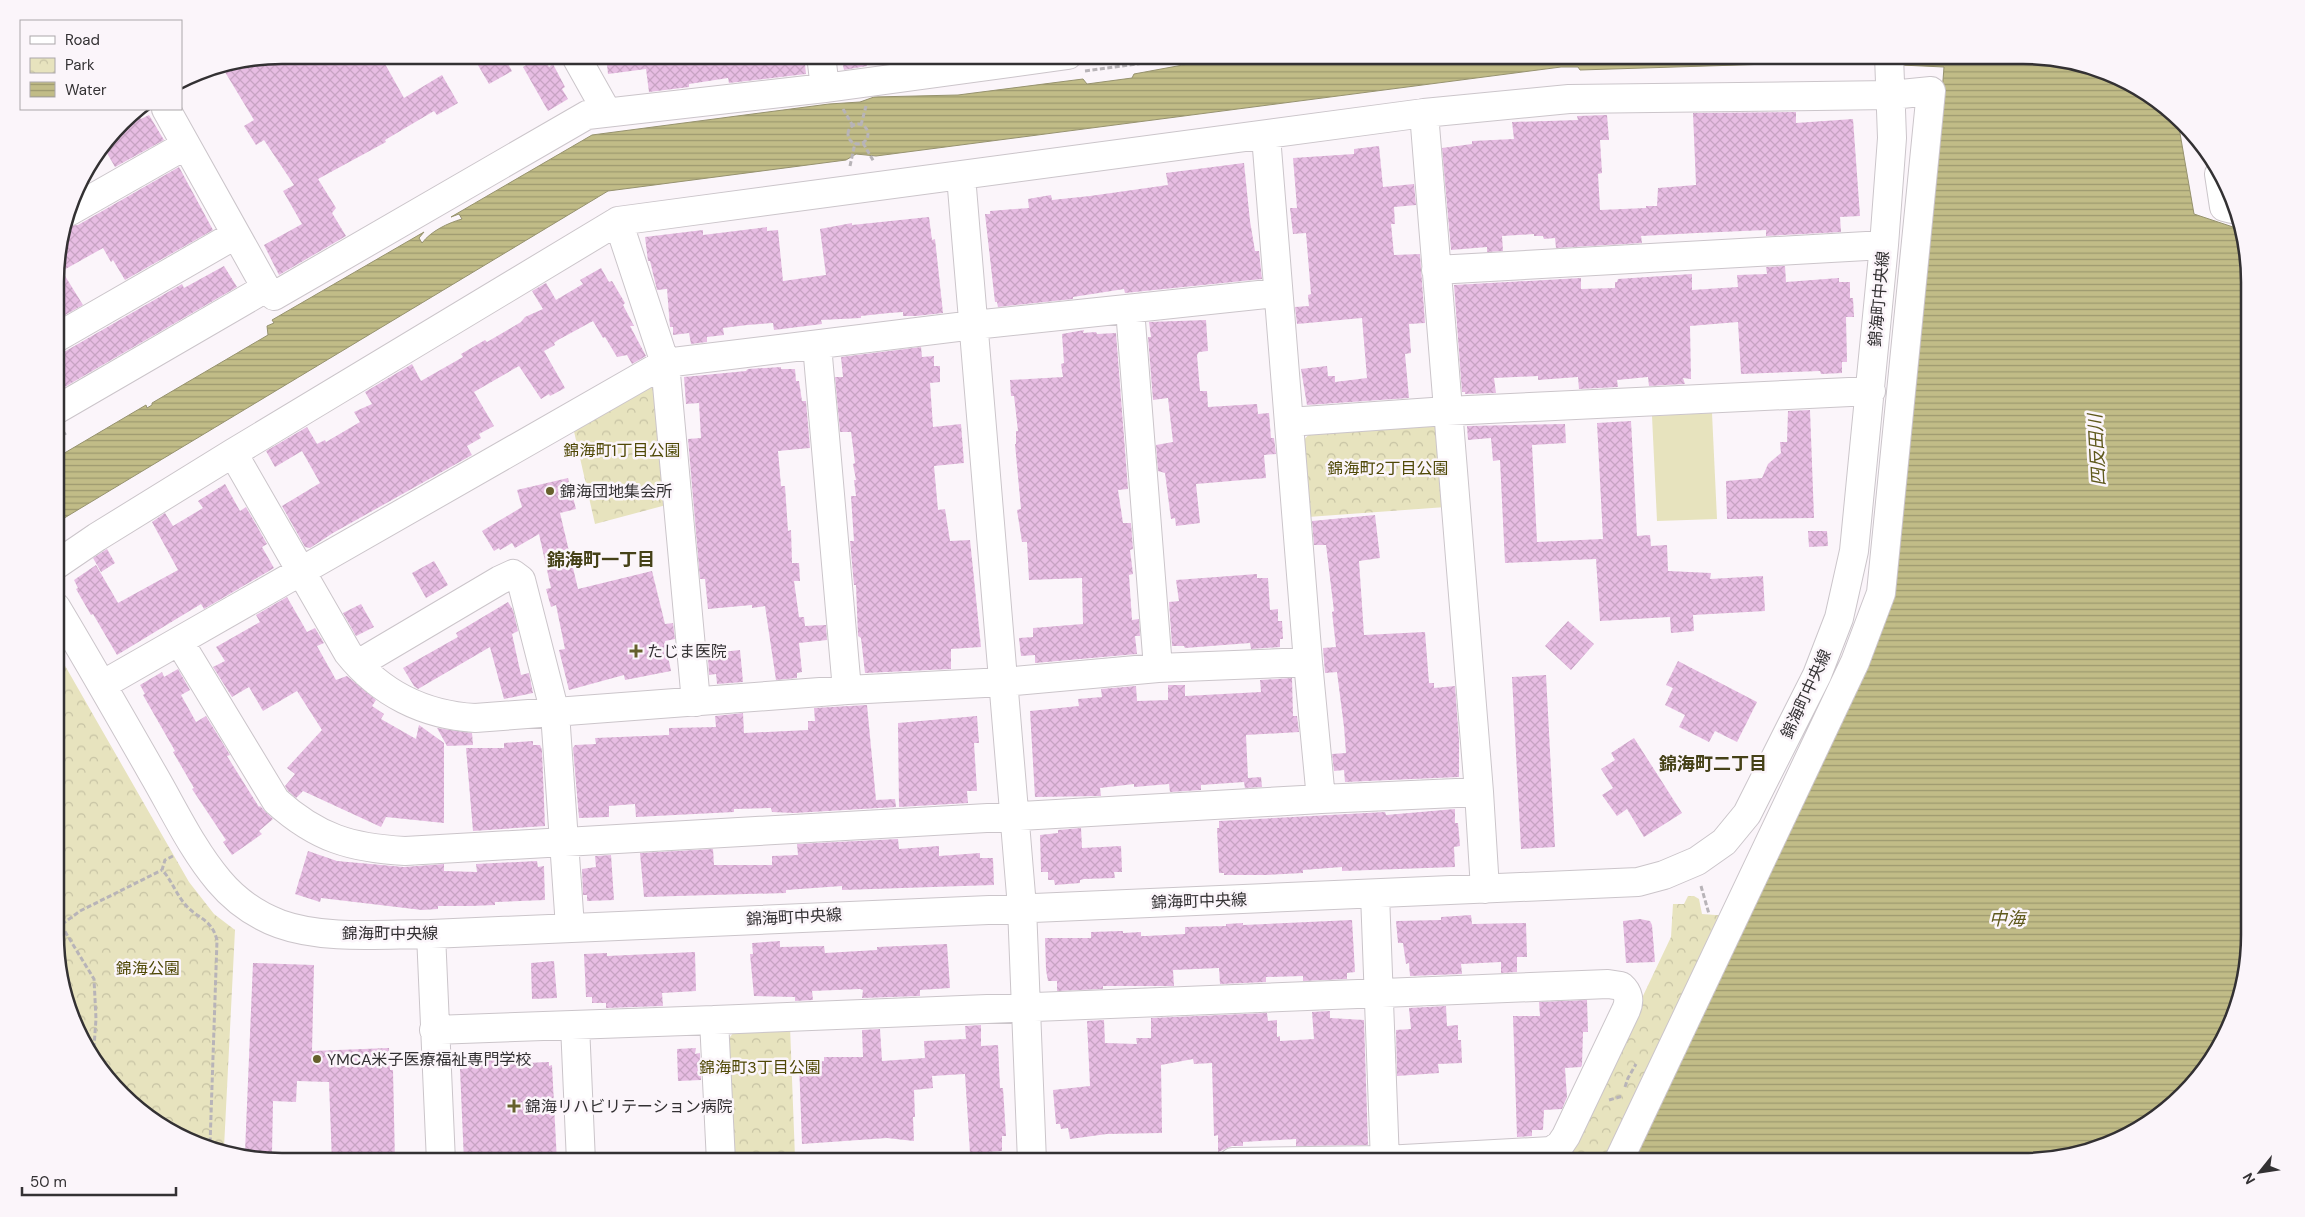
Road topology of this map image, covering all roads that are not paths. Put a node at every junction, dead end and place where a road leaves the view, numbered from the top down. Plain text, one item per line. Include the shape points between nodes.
1 (580, 64) edge
2 (824, 64) edge
3 (1018, 64) edge
4 (1888, 64) edge
5 (1892, 95) junction
6 (833, 97) junction
7 (167, 110) edge
8 (607, 112) junction
9 (1424, 113) junction
10 (1266, 136) junction
11 (186, 145) junction
12 (961, 176) junction
13 (2221, 190) edge
14 (77, 207) edge
15 (2229, 208) edge
16 (618, 221) junction
17 (235, 235) junction
18 (1884, 245) junction
19 (1436, 270) junction
20 (266, 288) junction
21 (1278, 293) junction
22 (1130, 309) junction
23 (974, 325) junction
24 (64, 333) edge
25 (817, 345) junction
26 (666, 363) junction
27 (1871, 391) junction
28 (1447, 410) junction
29 (64, 420) edge
30 (1289, 422) junction
31 (233, 452) junction
32 (64, 560) edge
33 (301, 571) junction
34 (64, 621) edge
35 (179, 641) junction
36 (1308, 662) junction
37 (358, 664) junction
38 (1158, 668) junction
39 (1004, 682) junction
40 (102, 685) junction
41 (847, 690) junction
42 (696, 702) junction
43 (555, 714) junction
44 (1479, 792) junction
45 (1321, 799) junction
46 (1014, 817) junction
47 (565, 843) junction
48 (1485, 889) junction
49 (1375, 894) junction
50 (1022, 907) junction
51 (570, 927) junction
52 (430, 934) junction
53 (1380, 994) junction
54 (1026, 1007) junction
55 (714, 1020) junction
56 (575, 1024) junction
57 (434, 1030) junction
58 (440, 1153) edge
59 (581, 1153) edge
60 (721, 1153) edge
61 (1032, 1153) edge
62 (1385, 1153) edge
63 (1543, 1153) edge
64 (1622, 1153) edge

1 - 8 street
2 - 6 street
3 - 6 street
4 - 5 street, 錦海町中央線
5 - 9 street via 1569,99
5 - 18 street, 錦海町中央線
5 - 64 street via 1932,91 1881,593 1855,662
6 - 8 street
7 - 11 street
8 - 20 street via 587,115 274,296
9 - 10 street
9 - 19 street
10 - 12 street
10 - 21 street
11 - 14 street
11 - 17 street
12 - 16 street
12 - 23 street
13 - 15 street via 2224,207
16 - 26 street
16 - 31 street
17 - 20 street
17 - 24 street
18 - 19 street
18 - 27 street, 錦海町中央線
19 - 28 street
20 - 29 street
21 - 22 street
21 - 30 street
22 - 23 street
22 - 38 street
23 - 25 street
23 - 39 street
25 - 26 street
25 - 41 street
26 - 33 street
26 - 42 street
27 - 28 street
27 - 48 street, 錦海町中央線 via 1854,551 1839,618 1817,676 1747,814 1724,842 1697,861 1664,875 1638,882
28 - 30 street
28 - 44 street
30 - 36 street
31 - 32 street
31 - 33 street
33 - 35 street
33 - 37 street
34 - 40 street, 錦海町中央線
35 - 40 street
35 - 47 street via 276,802 315,831 357,846 405,851
36 - 38 street
36 - 45 street
37 - 43 street via 390,691 423,709 442,714 475,718
37 - 43 street via 513,574 518,576 524,587
38 - 39 street
39 - 41 street
39 - 46 street
40 - 52 street, 錦海町中央線 via 202,858 219,881 243,904 280,924 305,930
41 - 42 street
42 - 43 street
43 - 47 street
44 - 45 street
44 - 48 street
45 - 46 street
46 - 47 street
46 - 50 street
47 - 51 street
48 - 49 street, 錦海町中央線
49 - 50 street, 錦海町中央線
49 - 53 street
50 - 51 street, 錦海町中央線
50 - 54 street
51 - 52 street, 錦海町中央線
52 - 57 street
53 - 54 street
53 - 62 street
53 - 63 street via 1622,986 1628,997 1626,1010 1566,1136 1555,1149
54 - 55 street
54 - 61 street
55 - 56 street
55 - 60 street
56 - 57 street
56 - 59 street
57 - 58 street

